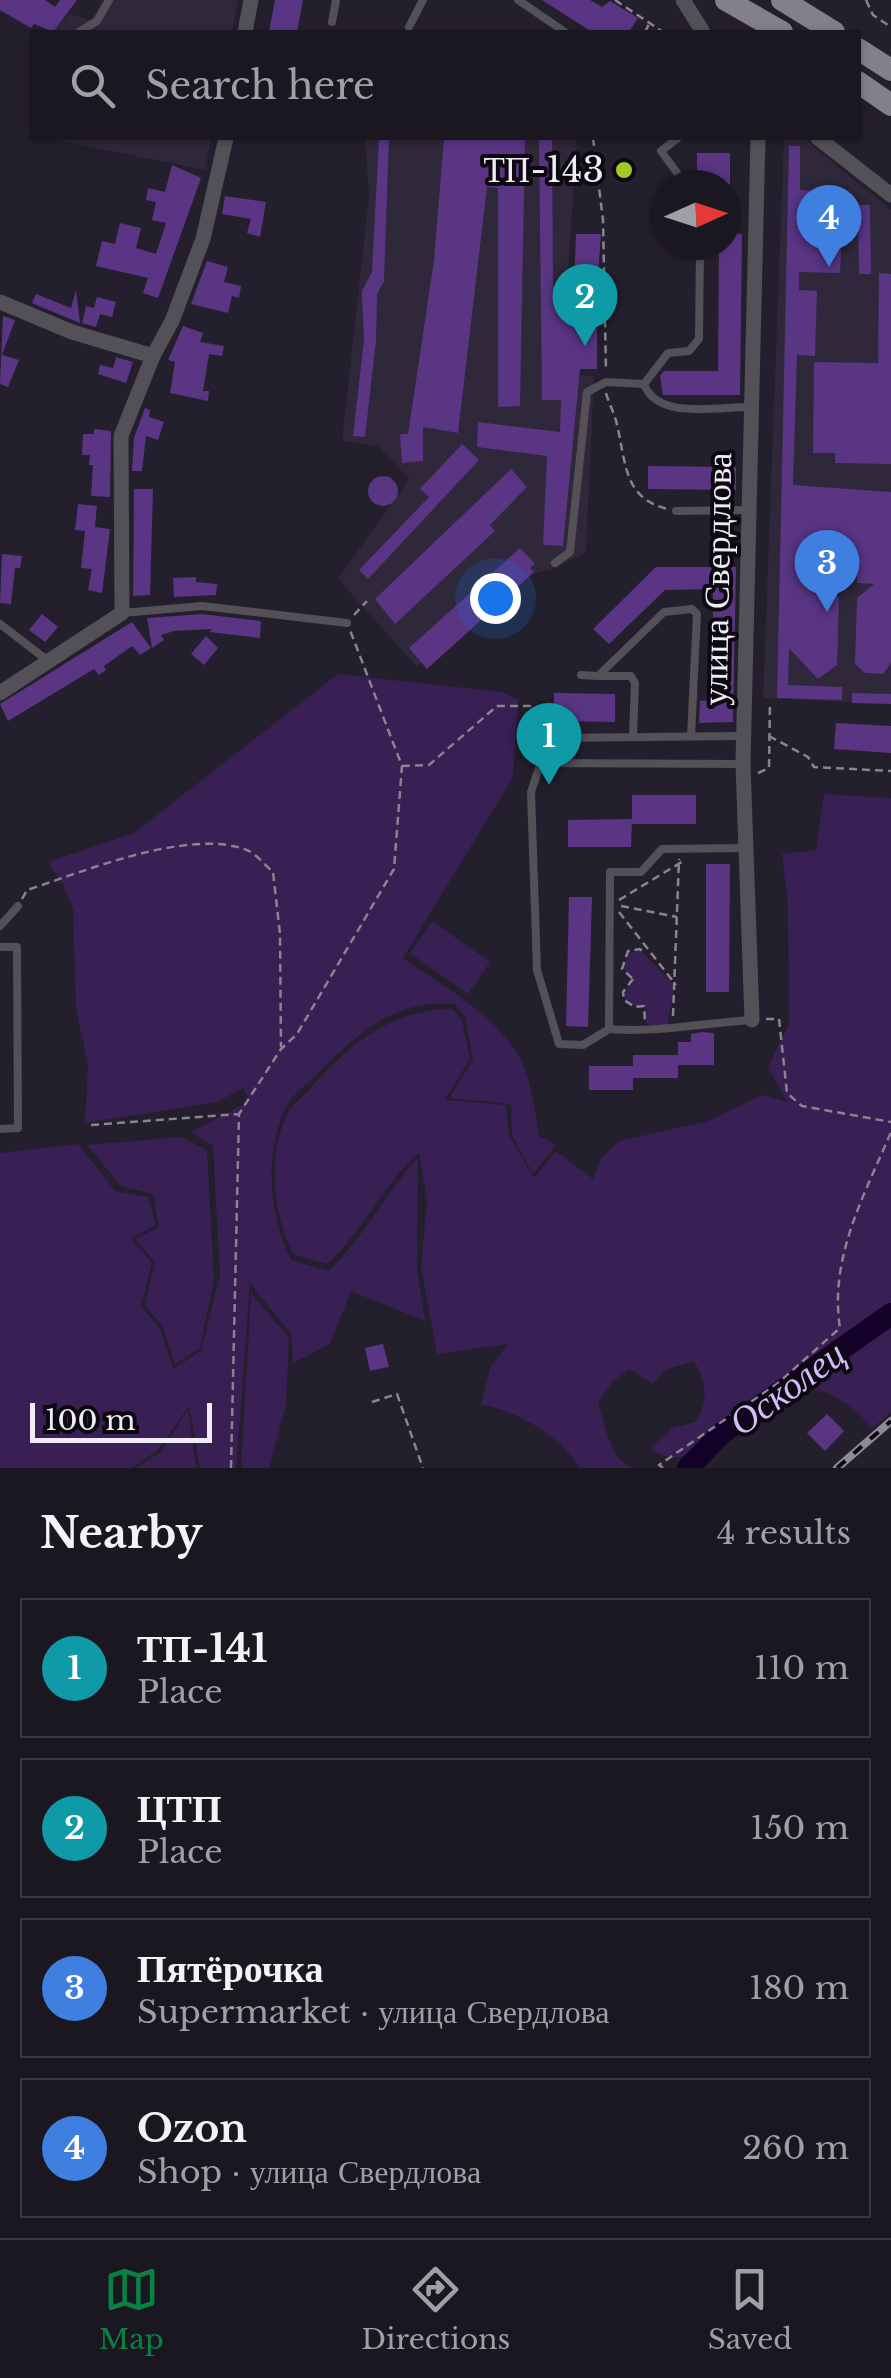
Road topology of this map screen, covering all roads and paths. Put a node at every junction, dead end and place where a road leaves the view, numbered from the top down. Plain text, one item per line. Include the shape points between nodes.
1 (109, 0) edge
2 (251, 0) edge
3 (336, 0) edge
4 (424, 0) edge
5 (518, 0) edge
6 (618, 0) edge
7 (683, 0) edge
8 (726, 0) edge
9 (866, 0) edge
10 (794, 4) edge
11 (332, 22) dead end
12 (650, 23) junction
13 (409, 26) dead end
14 (891, 28) edge
15 (82, 30) edge
16 (246, 30) edge
17 (562, 30) edge
18 (646, 30) edge
19 (660, 30) edge
20 (702, 30) edge
21 (778, 30) edge
22 (831, 30) edge
23 (861, 51) edge
24 (891, 70) edge
25 (861, 84) edge
26 (891, 105) edge
27 (226, 140) edge
28 (593, 140) edge
29 (675, 140) edge
30 (758, 140) edge
31 (821, 140) edge
32 (675, 170) edge
33 (891, 195) edge
34 (700, 260) edge
35 (0, 302) edge
36 (153, 356) junction
37 (606, 382) junction
38 (644, 384) junction
39 (749, 408) junction
40 (676, 510) joint
41 (748, 510) junction
42 (555, 563) dead end
43 (367, 601) dead end
44 (122, 613) junction
45 (347, 623) junction
46 (0, 624) edge
47 (50, 663) junction
48 (581, 676) dead end
49 (598, 676) junction
50 (0, 693) edge
51 (770, 702) dead end
52 (633, 735) junction
53 (691, 736) junction
54 (746, 736) junction
55 (769, 736) junction
56 (550, 738) junction
57 (539, 763) junction
58 (402, 766) junction
59 (743, 770) junction
60 (891, 771) edge
61 (679, 848) junction
62 (706, 848) junction
63 (746, 848) junction
64 (679, 864) junction
65 (18, 906) joint
66 (618, 906) junction
67 (678, 918) junction
68 (0, 926) edge
69 (0, 947) edge
70 (651, 958) junction
71 (609, 978) junction
72 (633, 979) junction
73 (677, 986) junction
74 (644, 1006) dead end
75 (673, 1013) dead end
76 (752, 1020) junction
77 (609, 1029) junction
78 (281, 1049) junction
79 (240, 1114) junction
80 (891, 1122) edge
81 (91, 1125) dead end
82 (0, 1128) edge
83 (891, 1132) edge
84 (372, 1402) dead end
85 (232, 1468) edge
86 (423, 1468) edge
87 (663, 1468) edge

1 - 15 lane
2 - 16 street
3 - 11 lane
4 - 13 lane
5 - 17 lane
6 - 12 path
7 - 20 street
8 - 21 main road
9 - 14 path
10 - 22 main road
12 - 18 path
12 - 19 path
23 - 24 main road
25 - 26 main road
27 - 36 street via 202,239
28 - 37 path via 603,220
29 - 32 lane via 661,151
30 - 39 street, улица Свердлова
31 - 33 street
34 - 38 lane via 699,339 689,351 668,353
35 - 36 street
36 - 44 street via 121,436
37 - 38 lane
37 - 40 path via 632,486 646,502
37 - 42 lane via 587,392 570,552
38 - 39 lane via 661,406
39 - 41 street, улица Свердлова
40 - 41 lane
41 - 54 street, улица Свердлова
43 - 45 path
44 - 45 lane via 202,606
44 - 47 street
45 - 58 path
46 - 47 lane
47 - 50 street
48 - 49 lane
49 - 52 lane via 631,676
49 - 53 lane via 664,612 692,610 697,614
51 - 55 path
52 - 53 lane
52 - 56 lane
53 - 54 lane
54 - 59 street, улица Свердлова
55 - 59 path via 768,770
55 - 60 path via 808,756 814,767
56 - 57 lane
56 - 58 path via 530,706 497,706 429,765
57 - 59 lane
57 - 77 lane via 532,792 537,970 558,1044 583,1045
58 - 78 path via 394,869
59 - 63 street, улица Свердлова
61 - 62 lane
61 - 64 path
61 - 71 lane via 662,849 641,872 610,872
62 - 63 lane
62 - 64 path
63 - 76 street, улица Свердлова
64 - 66 path
64 - 67 path
65 - 68 lane
65 - 78 path via 27,890 138,852 210,846 249,851 272,872
66 - 67 path
66 - 70 path
67 - 73 path
69 - 82 lane via 17,948 18,1128
70 - 72 path via 640,949 628,951 622,969
70 - 73 path
71 - 72 path
71 - 77 lane
72 - 74 path via 624,1000
73 - 75 path
76 - 77 lane via 654,1033
76 - 80 path via 779,1019 787,1093 802,1106
78 - 79 path
79 - 81 path
79 - 85 path
83 - 87 path via 844,1245 834,1293 840,1328
84 - 86 path via 396,1394

